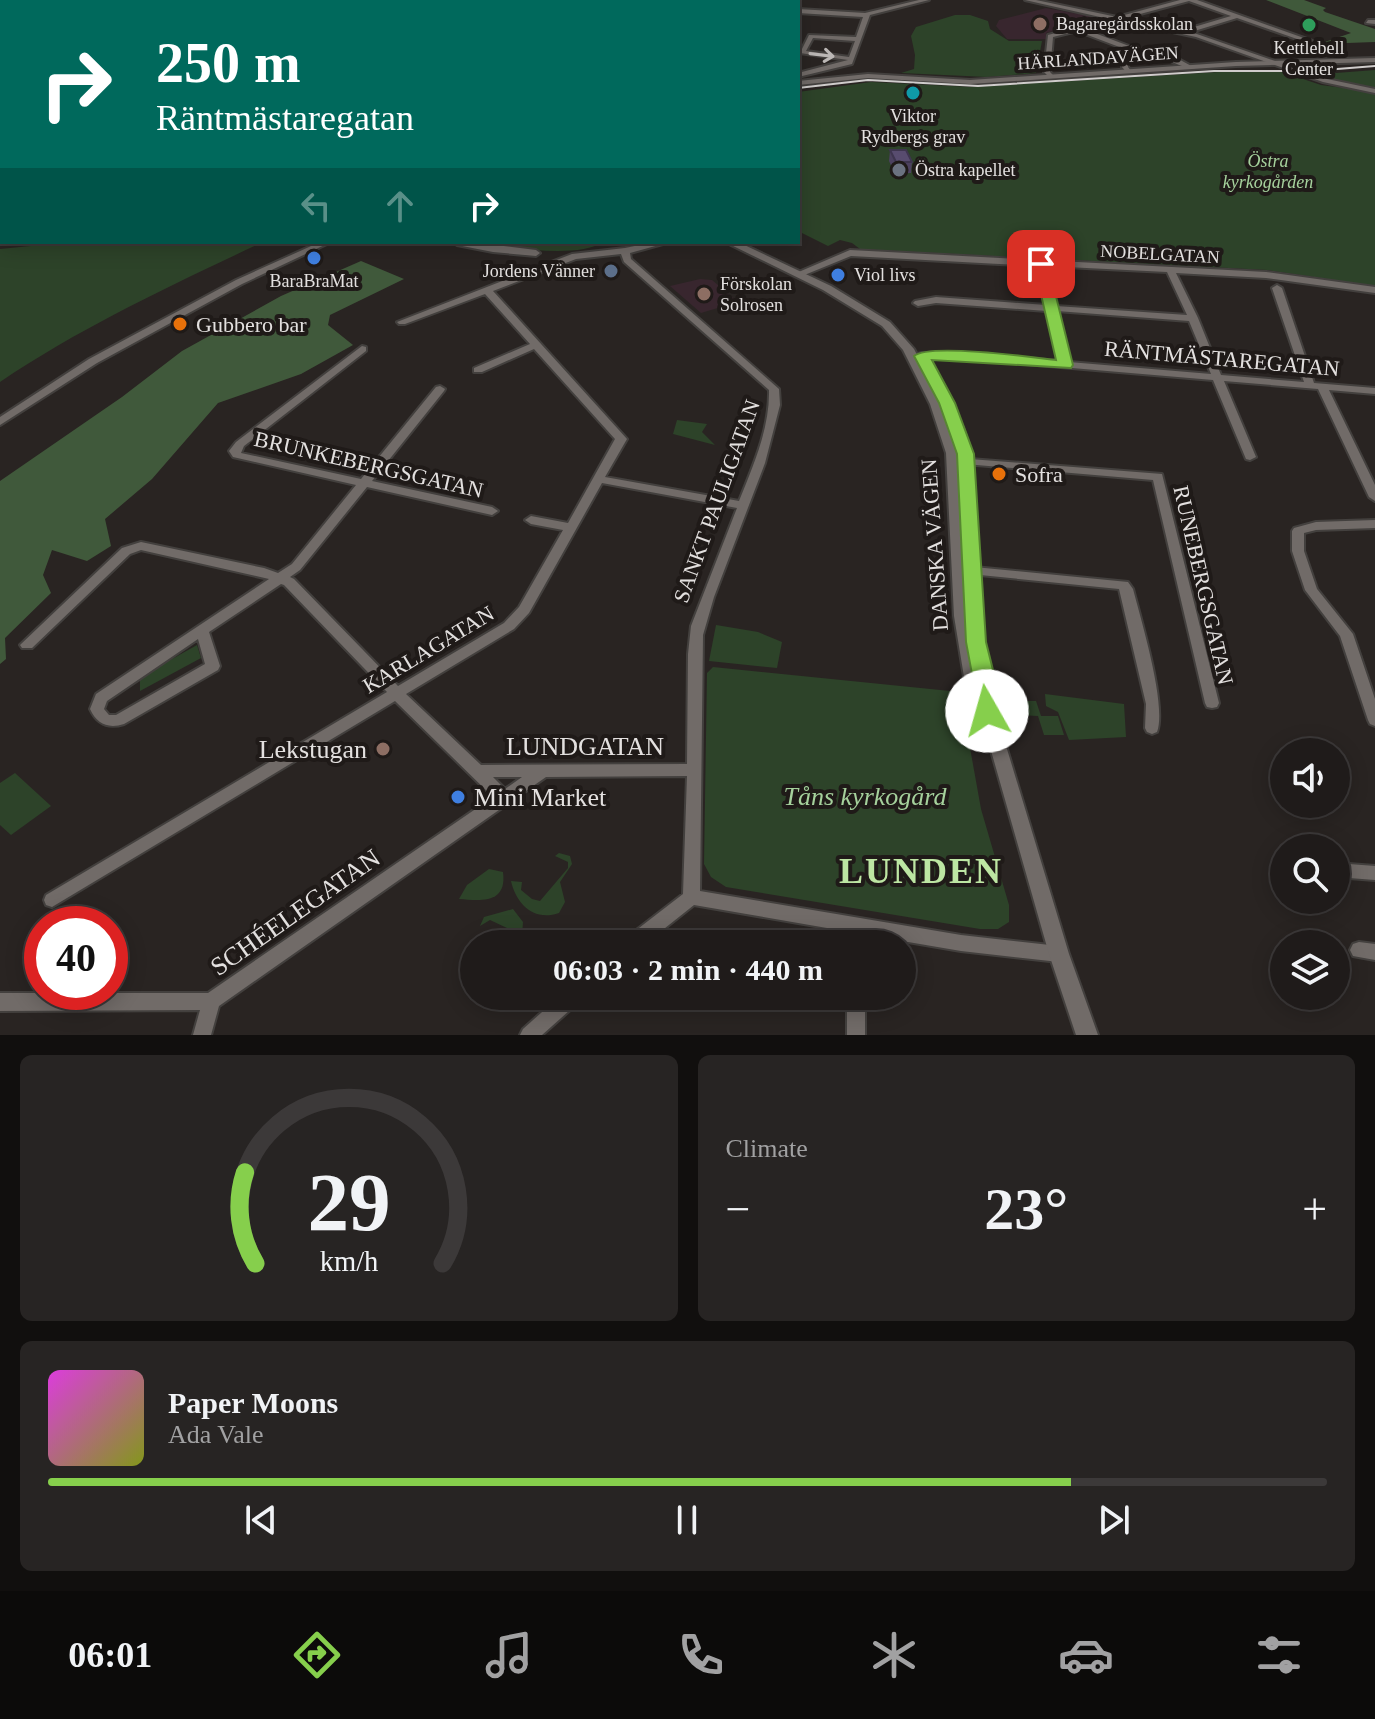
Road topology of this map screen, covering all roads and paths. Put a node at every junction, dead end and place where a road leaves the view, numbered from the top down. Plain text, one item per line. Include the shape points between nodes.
1 (926, 0) edge
2 (1028, 0) edge
3 (1072, 0) edge
4 (1189, 0) edge
5 (1055, 5) junction
6 (800, 11) edge
7 (865, 15) junction
8 (1238, 16) junction
9 (1118, 18) junction
10 (1248, 20) junction
11 (1078, 29) junction
12 (1185, 32) junction
13 (1198, 35) junction
14 (859, 39) junction
15 (1134, 50) junction
16 (1333, 55) dead end
17 (852, 59) junction
18 (1375, 60) edge
19 (1280, 63) junction
20 (1192, 68) junction
21 (1129, 72) junction
22 (800, 75) edge
23 (1052, 77) junction
24 (800, 84) edge
25 (1375, 91) edge
26 (323, 244) edge
27 (468, 244) edge
28 (657, 244) edge
29 (735, 244) edge
30 (748, 244) edge
31 (625, 251) junction
32 (536, 253) dead end
33 (1041, 264) junction
34 (1170, 270) junction
35 (802, 273) junction
36 (1277, 288) dead end
37 (487, 290) junction
38 (1375, 290) edge
39 (918, 303) dead end
40 (1053, 308) junction
41 (1193, 318) junction
42 (402, 322) dead end
43 (537, 344) junction
44 (362, 349) dead end
45 (922, 356) junction
46 (1065, 365) junction
47 (478, 370) dead end
48 (1219, 378) junction
49 (1316, 386) junction
50 (440, 389) dead end
51 (1375, 391) edge
52 (0, 422) edge
53 (1250, 457) dead end
54 (960, 461) junction
55 (598, 479) junction
56 (362, 482) junction
57 (1375, 497) edge
58 (743, 505) junction
59 (492, 511) dead end
60 (531, 520) dead end
61 (1375, 524) edge
62 (570, 527) junction
63 (967, 570) junction
64 (280, 579) junction
65 (202, 631) junction
66 (27, 645) dead end
67 (396, 693) junction
68 (1212, 703) dead end
69 (1375, 720) edge
70 (1152, 728) dead end
71 (693, 770) junction
72 (478, 771) junction
73 (542, 771) junction
74 (504, 798) junction
75 (1350, 871) edge
76 (1375, 873) edge
77 (691, 897) junction
78 (52, 900) dead end
79 (859, 926) junction
80 (650, 930) edge
81 (859, 930) edge
82 (1059, 954) junction
83 (211, 1001) junction
84 (0, 1002) edge
85 (557, 1010) edge
86 (856, 1010) edge
87 (202, 1035) edge
88 (529, 1035) edge
89 (856, 1035) edge
90 (1087, 1035) edge

1 - 7 street
2 - 5 street
3 - 5 street
4 - 8 street
4 - 9 street
5 - 9 street
6 - 7 street
7 - 14 street
8 - 10 street
8 - 12 street
9 - 11 street
9 - 12 street
10 - 13 street
10 - 16 street
11 - 15 street
11 - 23 street via 1049,37 1047,72
12 - 13 street
13 - 19 street
14 - 17 street
14 -> 17 street via 811,36 802,52
15 - 20 street
15 - 21 street via 1126,54
17 - 22 street via 844,67
18 - 19 street, HÄRLANDAVÄGEN
19 - 20 street, HÄRLANDAVÄGEN
19 - 25 street via 1325,81
20 - 21 street, HÄRLANDAVÄGEN
21 - 23 street, HÄRLANDAVÄGEN
23 - 24 street, HÄRLANDAVÄGEN via 970,82 873,76
26 - 52 street via 134,338
27 - 32 street
28 - 31 street
29 - 35 street, DANSKA VÄGEN
30 - 35 street, DANSKA VÄGEN
31 - 37 street via 575,256
31 - 58 street, SANKT PAULIGATAN via 627,260 774,389 778,398 769,433
33 - 34 street, NOBELGATAN
33 - 35 street, NOBELGATAN via 847,253
33 - 40 street
34 - 38 street, NOBELGATAN via 1266,275
34 - 41 street
35 - 45 street, DANSKA VÄGEN via 844,291 895,324
35 - 54 street, DANSKA VÄGEN via 873,315 904,343
36 - 49 street
37 - 42 street
37 - 43 street, KARLAGATAN
39 - 40 street
40 - 41 street
40 - 46 street
41 - 48 street
43 - 47 street
43 - 55 street, KARLAGATAN via 621,439
44 - 56 street, BRUNKEBERGSGATAN via 235,451
45 - 46 street, RÄNTMÄSTAREGATAN
45 - 54 street, DANSKA VÄGEN via 957,428
46 - 48 street, RÄNTMÄSTAREGATAN
48 - 49 street, RÄNTMÄSTAREGATAN
48 - 53 street
49 - 51 street, RÄNTMÄSTAREGATAN
49 - 57 street
50 - 56 street
54 - 63 street, DANSKA VÄGEN
54 - 68 street, RUNEBERGSGATAN via 1158,477
55 - 58 street
55 - 62 street, KARLAGATAN
56 - 59 street, BRUNKEBERGSGATAN
56 - 64 street via 296,567
58 - 71 street, SANKT PAULIGATAN via 699,619
60 - 62 street
61 - 69 street via 1304,527 1297,537 1311,590 1346,634
62 - 67 street, KARLAGATAN via 518,617
63 - 70 street via 1123,585 1130,592 1153,704
63 - 82 street, DANSKA VÄGEN via 962,616 969,666
64 - 65 street
64 - 66 street, LUNDGATAN via 141,546 126,551
64 - 67 street, LUNDGATAN via 289,582
65 - 65 street via 101,698 100,717 119,720 213,666
67 - 72 street, LUNDGATAN
67 - 78 street, KARLAGATAN
71 - 73 street, LUNDGATAN
71 - 77 street, SANKT PAULIGATAN
72 - 73 street, LUNDGATAN
72 - 74 street, LUNDGATAN
73 - 74 street, SCHÉELEGATAN
74 - 83 street, SCHÉELEGATAN
75 - 76 street
77 - 79 street
77 - 80 street
79 - 81 street
79 - 82 street
82 - 90 street, DANSKA VÄGEN
83 - 84 street, SCHÉELEGATAN
83 - 87 street
85 - 88 street
86 - 89 street

